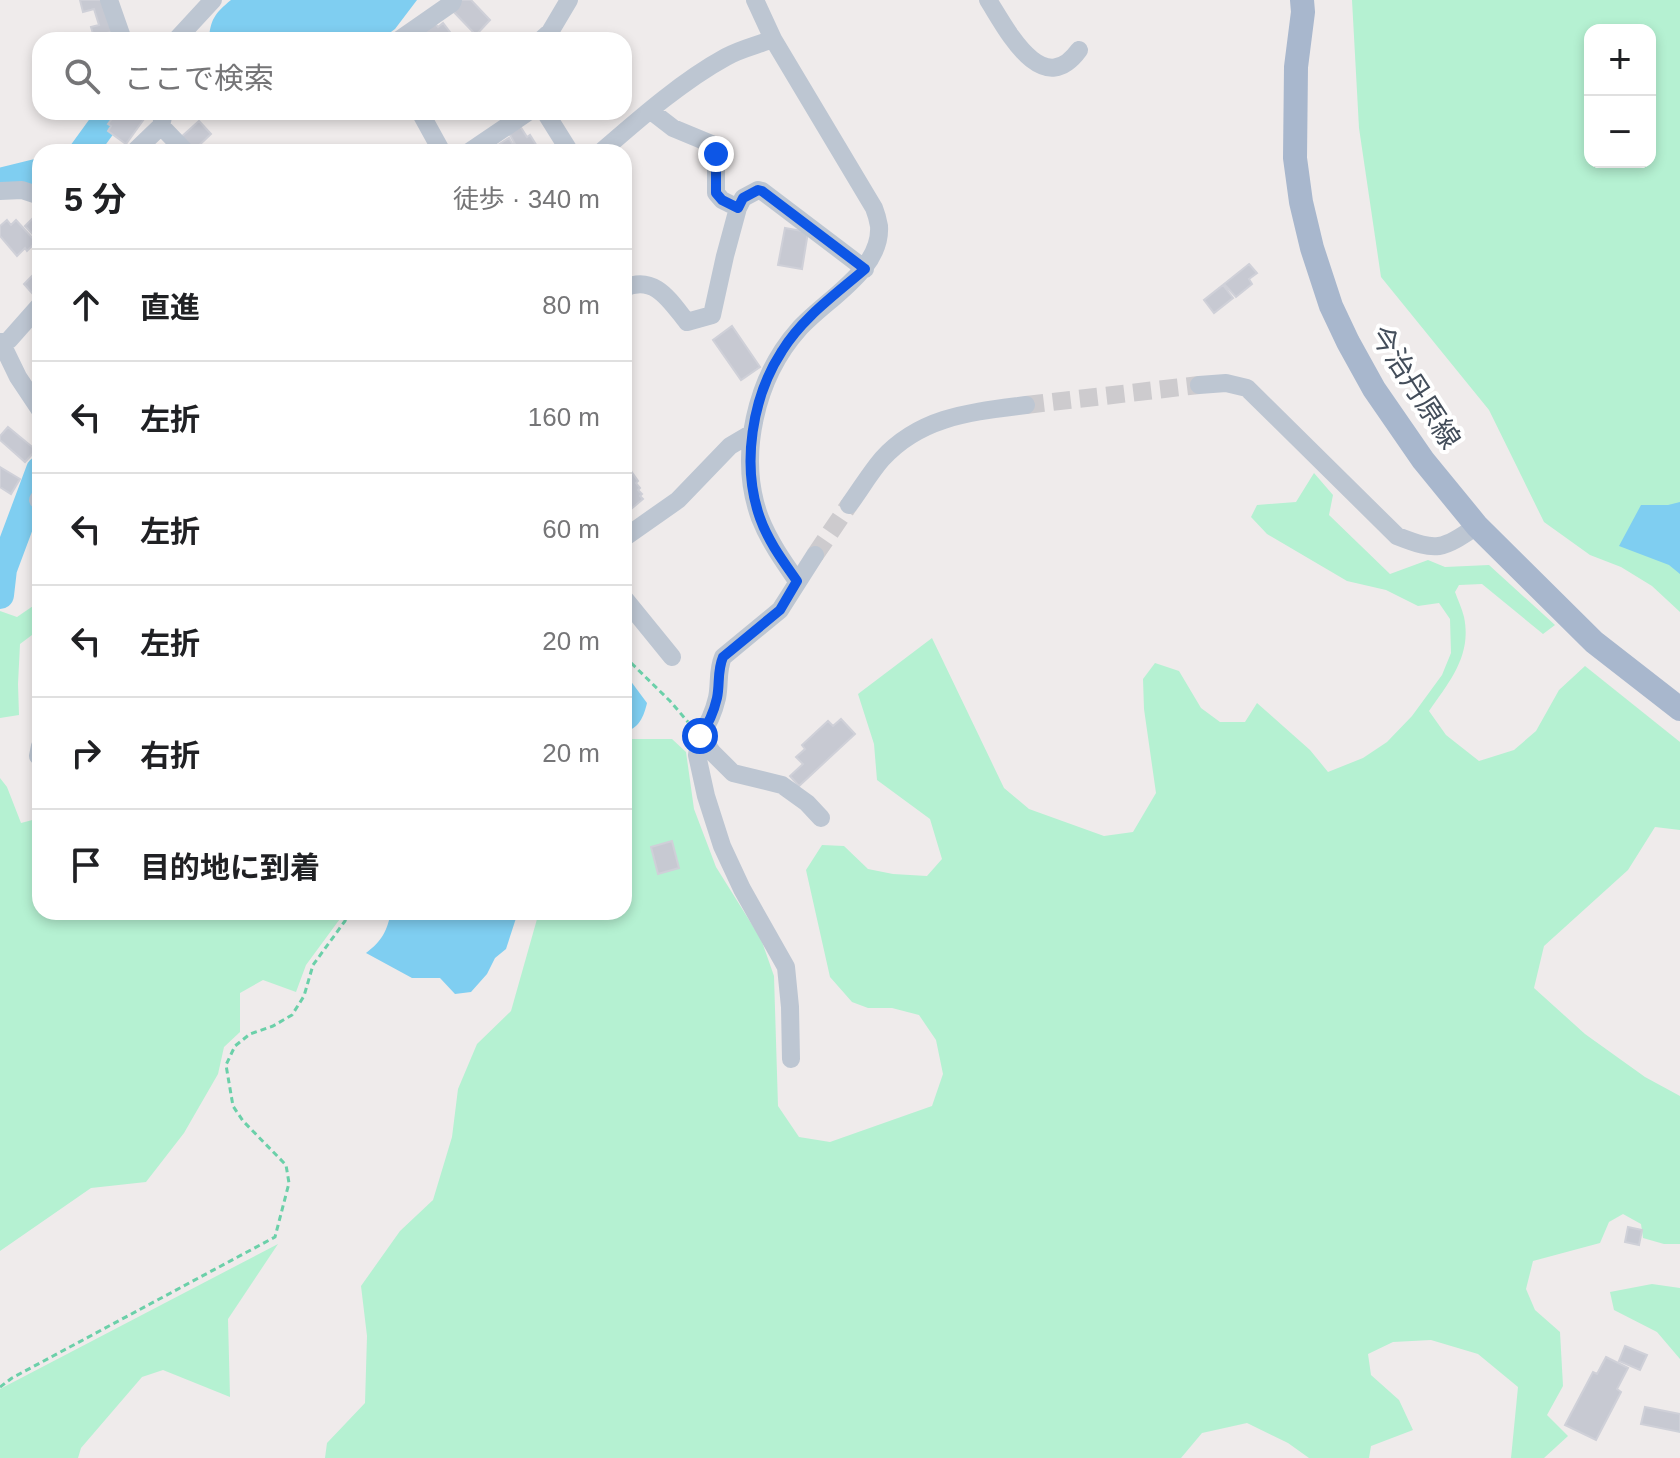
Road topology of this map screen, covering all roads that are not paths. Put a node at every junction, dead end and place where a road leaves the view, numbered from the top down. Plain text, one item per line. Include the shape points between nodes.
1 (109, 0) edge
2 (213, 0) edge
3 (453, 0) edge
4 (569, 0) edge
5 (755, 0) edge
6 (988, 0) edge
7 (1302, 0) edge
8 (120, 32) edge
9 (183, 32) edge
10 (410, 32) edge
11 (550, 32) edge
12 (773, 39) junction
13 (1079, 50) dead end
14 (651, 111) junction
15 (161, 120) edge
16 (163, 120) edge
17 (424, 120) edge
18 (516, 120) edge
19 (550, 120) edge
20 (141, 144) edge
21 (180, 144) edge
22 (438, 144) edge
23 (481, 144) edge
24 (565, 144) edge
25 (611, 144) edge
26 (0, 191) edge
27 (32, 193) edge
28 (738, 208) junction
29 (865, 269) junction
30 (632, 284) edge
31 (32, 314) edge
32 (1, 342) edge
33 (1199, 385) tunnel mouth
34 (32, 398) edge
35 (1026, 405) tunnel mouth
36 (752, 433) junction
37 (849, 505) tunnel mouth
38 (1477, 526) junction
39 (632, 532) edge
40 (815, 555) tunnel mouth
41 (797, 581) junction
42 (632, 608) edge
43 (672, 657) dead end
44 (1680, 709) edge
45 (700, 736) junction
46 (821, 818) dead end
47 (791, 1059) dead end

1 - 8 street
2 - 9 street
3 - 10 street
4 - 11 street
5 - 12 street
6 - 13 street via 1027,57 1040,66 1056,67
7 - 38 main road, 今治丹原線 via 1295,158 1301,202 1326,291 1374,389
12 - 14 street via 728,55
12 - 29 street via 874,208 879,227
14 - 25 street
14 - 28 street via 673,128 714,145 716,193
15 - 20 street
16 - 21 street
17 - 22 street
18 - 23 street
19 - 24 street
26 - 27 street
28 - 29 street via 743,198 762,191
28 - 30 street via 712,315 687,322 664,294 652,286
29 - 36 street via 820,307 782,350 768,376
31 - 32 street
32 - 34 street
33 - 38 street via 1247,388 1397,536 1421,546 1443,547
35 - 37 street via 948,417 925,426 884,457
36 - 39 street via 730,446 678,500
36 - 41 street via 752,490 759,517
38 - 44 main road, 今治丹原線 via 1594,642
40 - 41 street
41 - 45 street via 780,610 723,657 717,699
42 - 43 street
45 - 46 street via 733,773 782,785
45 - 47 street via 697,755 722,846 786,967

